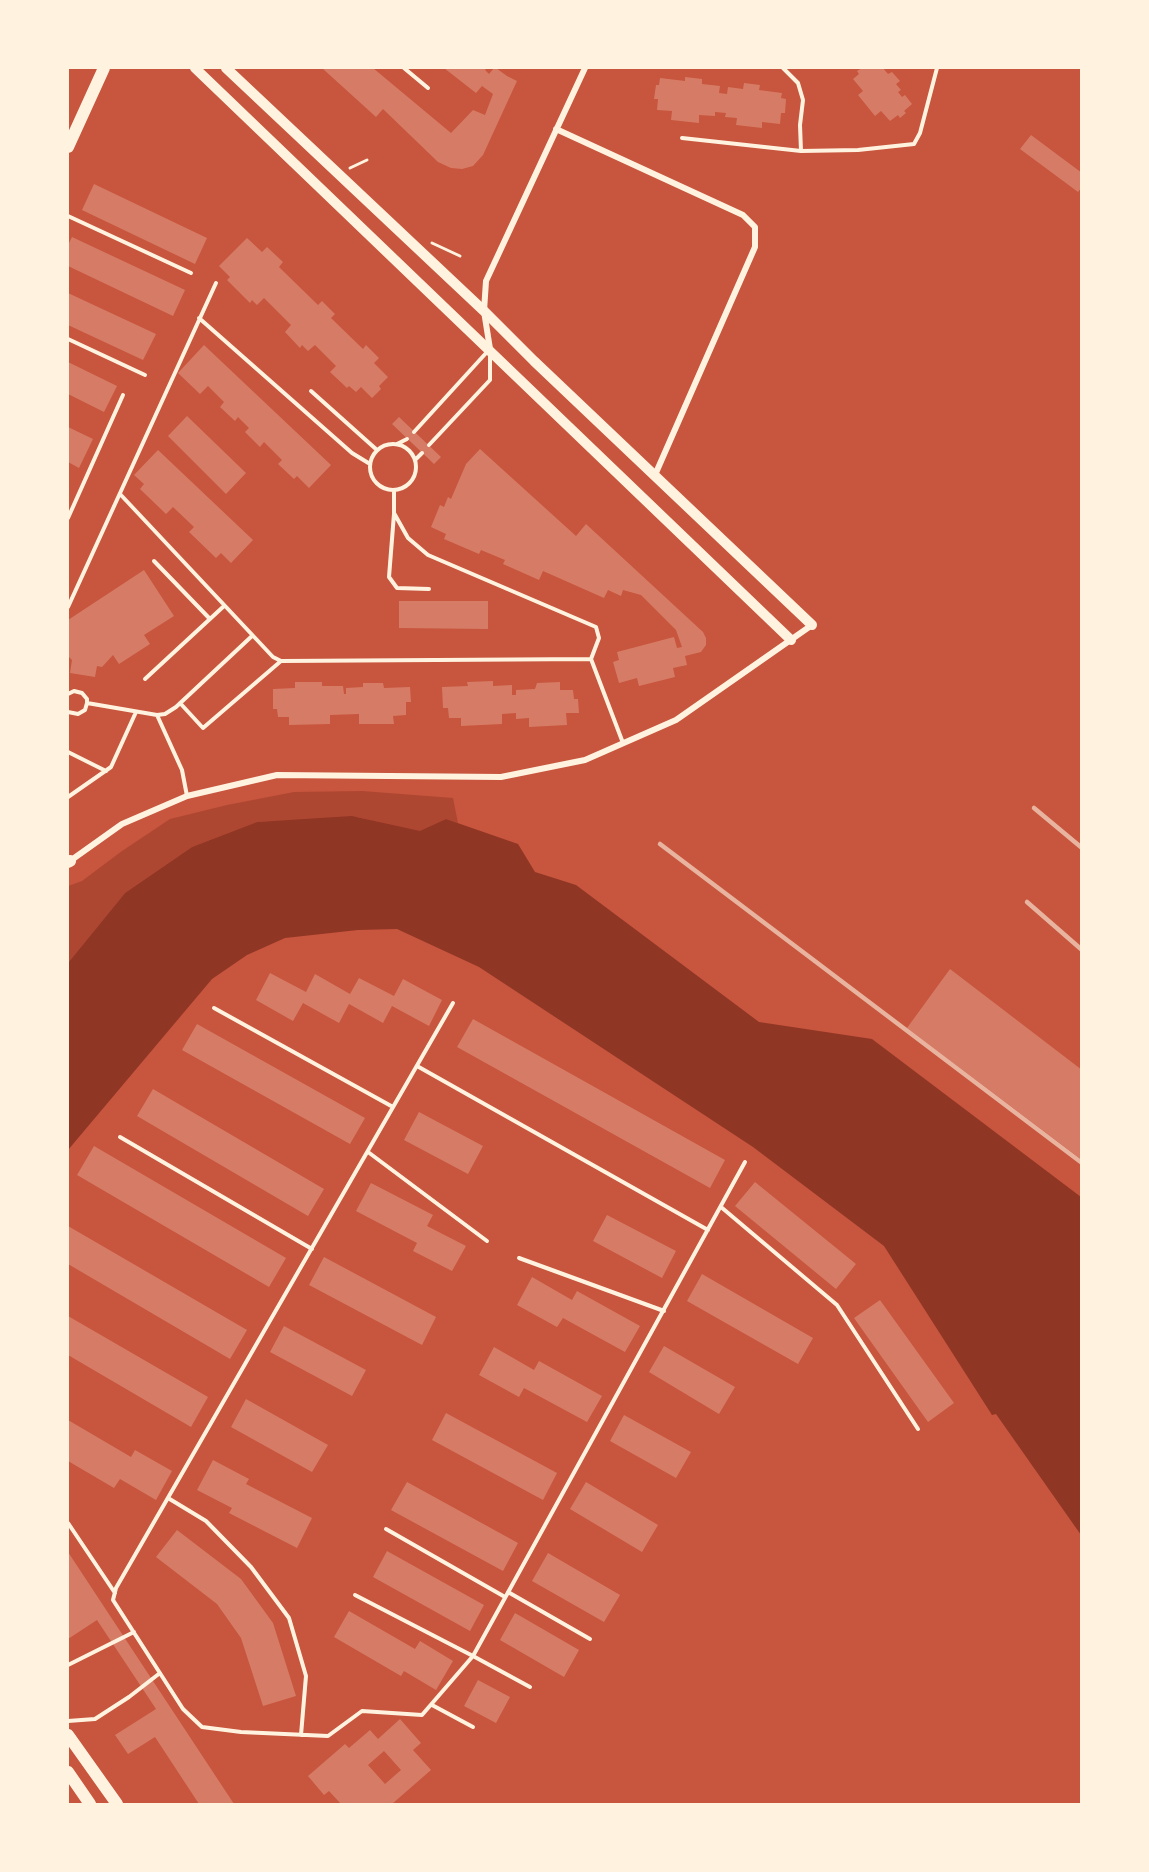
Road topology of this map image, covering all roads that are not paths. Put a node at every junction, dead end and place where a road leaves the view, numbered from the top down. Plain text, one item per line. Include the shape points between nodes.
1 (104, 68) edge
2 (195, 68) edge
3 (226, 68) edge
4 (405, 68) edge
5 (585, 68) edge
6 (783, 68) edge
7 (937, 68) edge
8 (428, 88) dead end
9 (556, 129) junction
10 (682, 138) dead end
11 (68, 147) edge
12 (801, 151) junction
13 (68, 216) edge
14 (191, 273) dead end
15 (216, 283) dead end
16 (484, 311) junction
17 (200, 318) junction
18 (68, 339) edge
19 (490, 349) junction
20 (145, 375) dead end
21 (311, 391) dead end
22 (123, 395) dead end
23 (414, 432) dead end
24 (407, 439) dead end
25 (396, 444) junction
26 (429, 445) dead end
27 (377, 450) junction
28 (422, 453) dead end
29 (415, 460) junction
30 (370, 464) junction
31 (655, 475) junction
32 (394, 490) junction
33 (120, 494) junction
34 (394, 513) junction
35 (68, 518) edge
36 (154, 561) dead end
37 (429, 589) dead end
38 (224, 606) junction
39 (68, 607) edge
40 (210, 619) junction
41 (812, 625) joint
42 (252, 636) junction
43 (791, 640) junction
44 (591, 658) junction
45 (281, 661) junction
46 (145, 680) dead end
47 (68, 694) edge
48 (87, 703) junction
49 (180, 703) junction
50 (68, 711) edge
51 (136, 711) junction
52 (156, 715) junction
53 (623, 743) junction
54 (68, 752) edge
55 (106, 771) junction
56 (68, 795) edge
57 (187, 796) junction
58 (69, 861) edge
59 (453, 1003) dead end
60 (214, 1008) dead end
61 (417, 1066) junction
62 (393, 1107) junction
63 (120, 1137) dead end
64 (368, 1152) junction
65 (746, 1162) dead end
66 (721, 1207) junction
67 (708, 1230) junction
68 (487, 1241) dead end
69 (312, 1249) junction
70 (519, 1258) dead end
71 (664, 1311) junction
72 (918, 1429) dead end
73 (168, 1498) junction
74 (68, 1523) edge
75 (386, 1529) dead end
76 (508, 1592) junction
77 (115, 1594) junction
78 (355, 1595) dead end
79 (506, 1597) junction
80 (134, 1632) junction
81 (590, 1639) dead end
82 (473, 1656) junction
83 (68, 1665) edge
84 (160, 1673) junction
85 (530, 1687) dead end
86 (432, 1705) junction
87 (68, 1721) edge
88 (474, 1727) dead end
89 (68, 1735) edge
90 (302, 1735) junction
91 (68, 1772) edge
92 (90, 1804) edge
93 (117, 1804) edge

1 - 11 main road
2 - 19 main road
3 - 16 main road
4 - 8 lane
5 - 9 street
6 - 12 lane via 798,83 802,100
7 - 12 lane via 914,144
9 - 16 street via 486,282
9 - 31 street via 743,215 755,228 755,247
10 - 12 lane
13 - 14 lane
15 - 17 lane
16 - 19 street
16 - 31 main road
17 - 30 lane via 352,453
17 - 33 lane
18 - 20 lane
19 - 23 lane
19 - 26 lane via 490,380
19 - 43 main road
21 - 27 lane
22 - 35 lane
24 - 25 lane
25 - 27 lane
25 - 29 lane via 407,449
27 - 30 lane
28 - 29 lane
29 - 32 lane via 412,481
30 - 32 lane via 373,479
31 - 41 main road
32 - 34 lane
33 - 38 lane
33 - 39 lane
34 - 37 lane via 389,577 397,588
34 - 44 lane via 408,538 429,555 596,627 599,638
36 - 40 lane
38 - 40 lane
38 - 42 lane
40 - 46 lane
41 - 43 street
42 - 45 lane
42 - 49 lane
43 - 53 street via 676,720
44 - 45 lane
44 - 53 lane
45 - 49 lane via 203,728
47 - 48 lane via 82,693
48 - 50 lane via 78,714
48 - 51 lane
49 - 52 lane via 165,714
51 - 52 lane
51 - 55 lane
52 - 57 lane via 182,770
53 - 57 street via 585,760 501,777 277,775
54 - 55 lane
55 - 56 lane
57 - 58 street via 122,824
59 - 61 lane
60 - 62 lane
61 - 62 lane
61 - 67 lane
62 - 64 lane
63 - 69 lane
64 - 68 lane
64 - 69 lane
65 - 66 lane
66 - 67 lane
66 - 72 lane via 837,1305
67 - 71 lane
69 - 73 lane
70 - 71 lane
71 - 76 lane
73 - 77 lane
73 - 90 lane via 206,1521 251,1567 289,1618 306,1676
74 - 77 lane
75 - 79 lane
76 - 79 lane
76 - 81 lane
77 - 80 lane via 113,1600
78 - 82 lane
79 - 82 lane
80 - 83 lane
80 - 84 lane
82 - 85 lane
82 - 86 lane
84 - 87 lane via 95,1719
84 - 90 lane via 183,1709 202,1727
86 - 88 lane
86 - 90 lane via 422,1715 362,1711 328,1736
89 - 93 main road
91 - 92 main road

